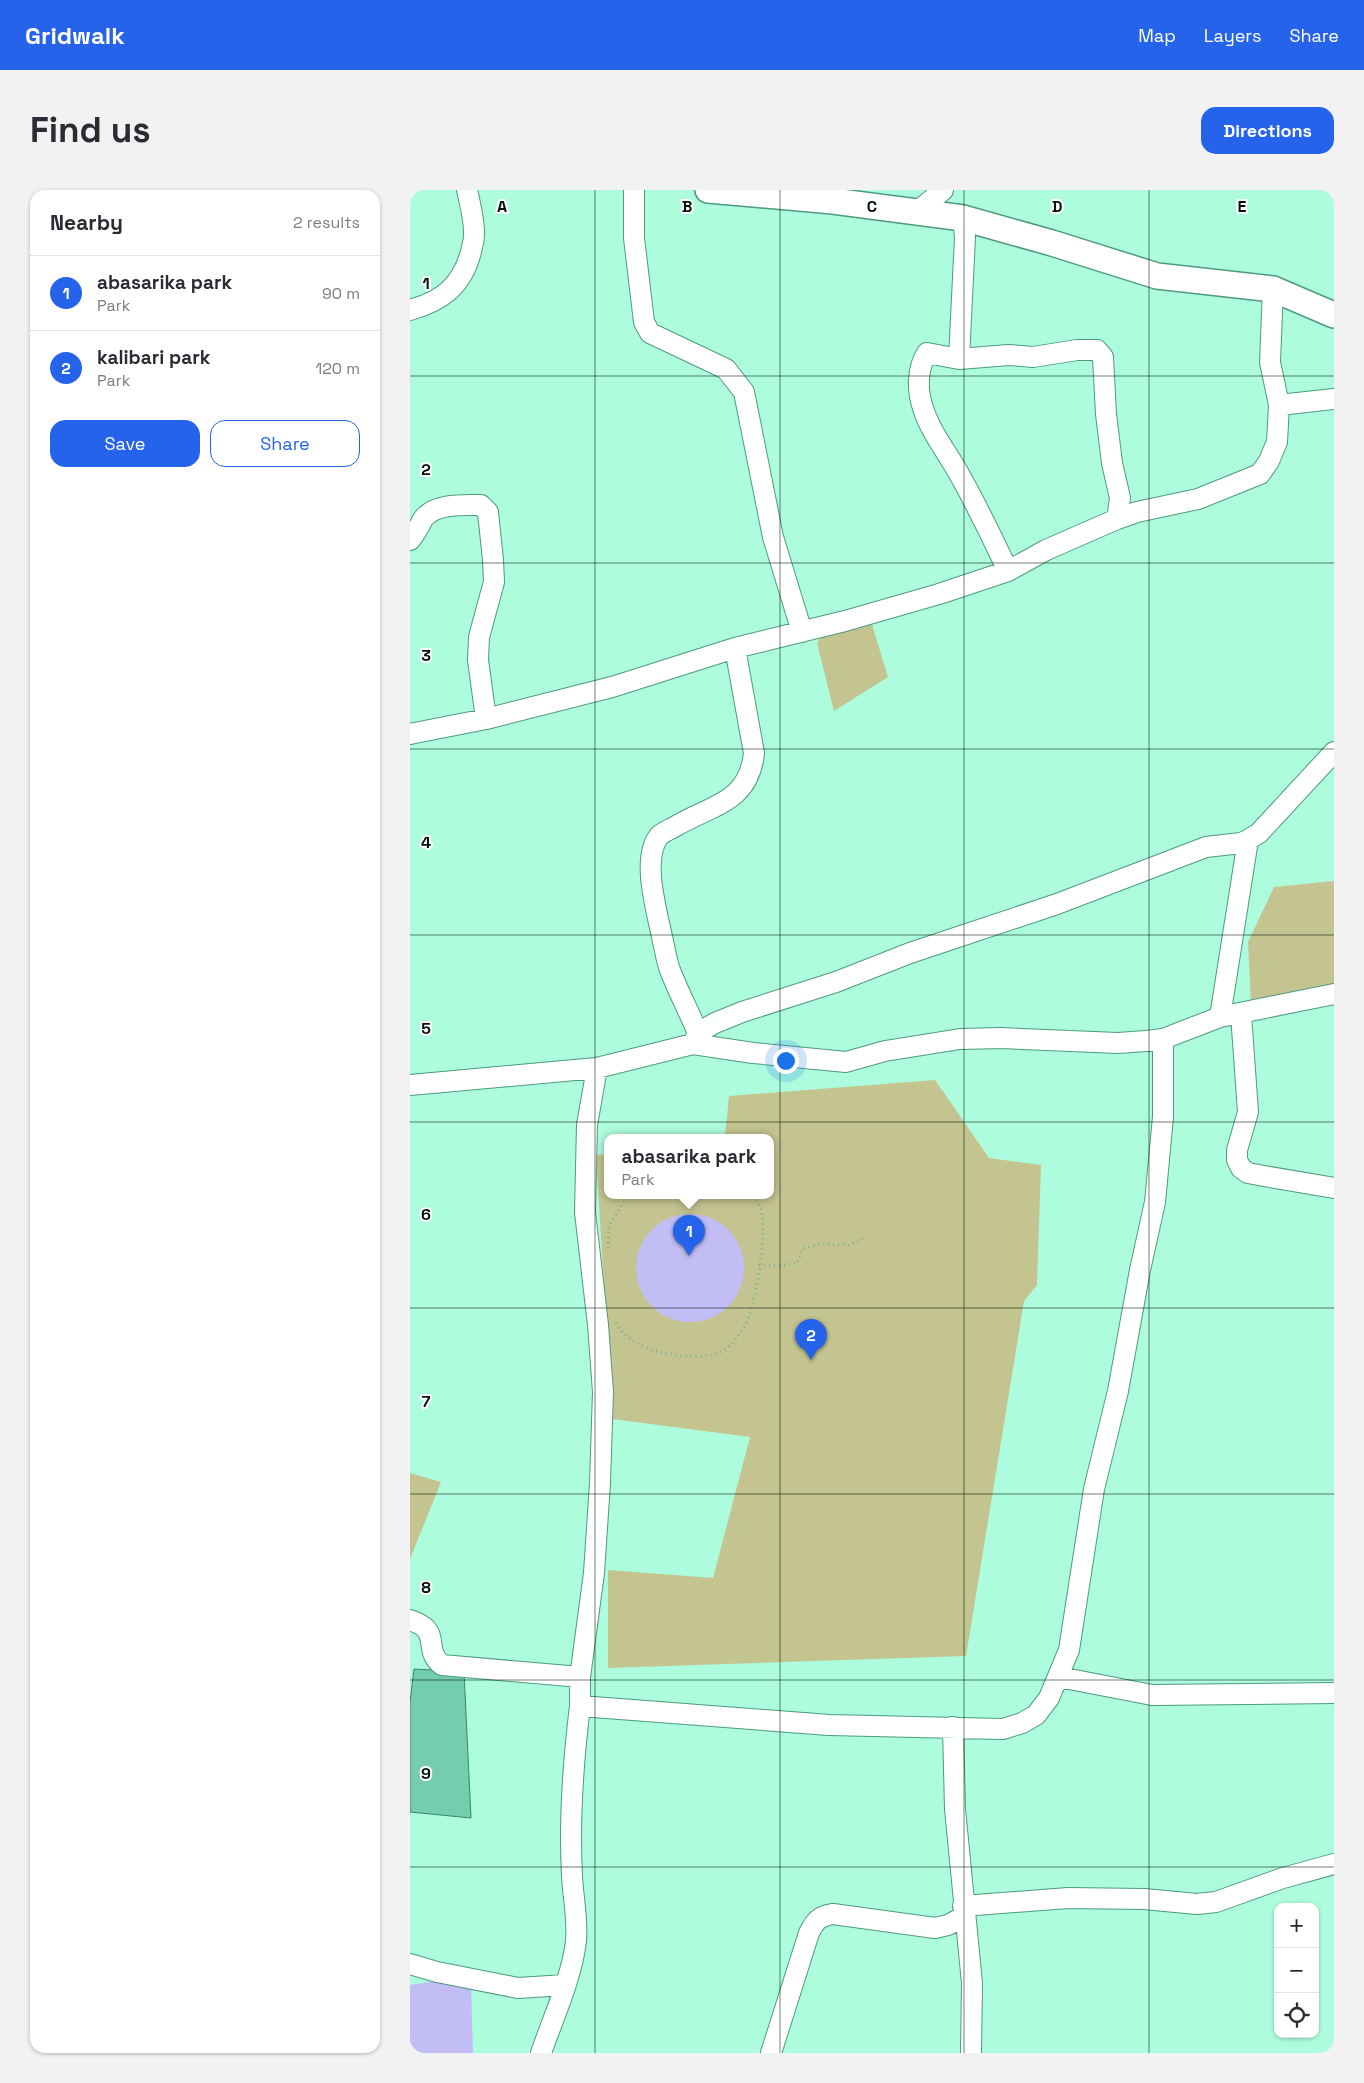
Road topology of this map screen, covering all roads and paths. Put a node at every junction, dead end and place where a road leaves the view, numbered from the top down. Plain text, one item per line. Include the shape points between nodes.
1 (467, 190) edge
2 (634, 190) edge
3 (708, 190) edge
4 (943, 190) edge
5 (775, 193) edge
6 (917, 212) junction
7 (963, 218) junction
8 (1273, 289) junction
9 (410, 310) edge
10 (1334, 314) edge
11 (959, 358) junction
12 (1334, 399) edge
13 (1279, 405) junction
14 (1117, 519) junction
15 (410, 540) edge
16 (1008, 571) junction
17 (802, 632) junction
18 (735, 648) junction
19 (486, 719) junction
20 (410, 734) edge
21 (1334, 752) edge
22 (1248, 840) junction
23 (1334, 994) edge
24 (1241, 1014) junction
25 (1220, 1017) junction
26 (696, 1038) junction
27 (1163, 1039) junction
28 (596, 1068) junction
29 (410, 1085) edge
30 (1334, 1188) edge
31 (626, 1199) edge
32 (754, 1199) edge
33 (863, 1238) dead end
34 (608, 1255) dead end
35 (760, 1265) junction
36 (615, 1320) dead end
37 (410, 1620) edge
38 (580, 1677) junction
39 (1059, 1677) junction
40 (1334, 1693) edge
41 (580, 1706) junction
42 (954, 1727) junction
43 (1334, 1864) edge
44 (964, 1911) junction
45 (410, 1964) edge
46 (564, 1985) junction
47 (541, 2053) edge
48 (771, 2053) edge
49 (972, 2053) edge

1 - 9 street via 475,234 467,267 444,296
2 - 17 street via 634,238 644,322 650,333 726,369 744,392 773,537
3 - 5 main road
4 - 6 street
5 - 6 main road
6 - 7 main road
7 - 8 main road via 1157,276
7 - 11 street via 965,237
8 - 10 main road
8 - 13 street via 1270,362
11 - 14 street via 1033,356 1077,350 1100,352 1112,464 1120,498
11 - 16 street via 927,353 921,362 919,385 922,407 979,509
12 - 13 street
13 - 14 street via 1277,442 1260,474 1198,499
14 - 16 street via 1046,550
15 - 19 street via 424,518 437,508 481,505 488,512 494,582 479,637 478,660
16 - 17 street
17 - 18 street
18 - 19 street via 612,687
18 - 26 street via 754,753 753,764 736,794 660,836 651,861 653,895 669,969
19 - 20 street
21 - 22 street via 1259,833
22 - 25 street
22 - 26 street via 1206,847 1057,904 742,1012 715,1022
23 - 24 street
24 - 25 street
24 - 30 street via 1248,1112 1236,1160 1248,1173
25 - 27 street
26 - 27 street via 752,1053 846,1062 886,1051 960,1039 1118,1044
26 - 28 street
27 - 39 street via 1163,1117 1155,1202 1118,1391 1094,1488 1069,1650
28 - 29 street
28 - 38 street via 587,1125 585,1212 603,1392 594,1573
31 - 34 path via 609,1226
32 - 35 path via 763,1218
33 - 35 path via 848,1245 820,1244 802,1249 797,1263
35 - 36 path via 745,1325 734,1342 716,1354 690,1356 656,1352 638,1345 619,1329
37 - 38 street via 429,1633 432,1653 442,1665
38 - 41 street
39 - 40 street via 1152,1695
39 - 42 street via 1036,1715 1022,1724 1004,1729
41 - 42 street via 829,1725
41 - 46 street via 571,1799 576,1939
42 - 44 street via 955,1809
43 - 44 street via 1216,1902 1197,1904 1068,1898
44 - 48 street via 948,1924 935,1928 833,1914 815,1921
44 - 49 street via 972,1983
45 - 46 street via 518,1988
46 - 47 street

